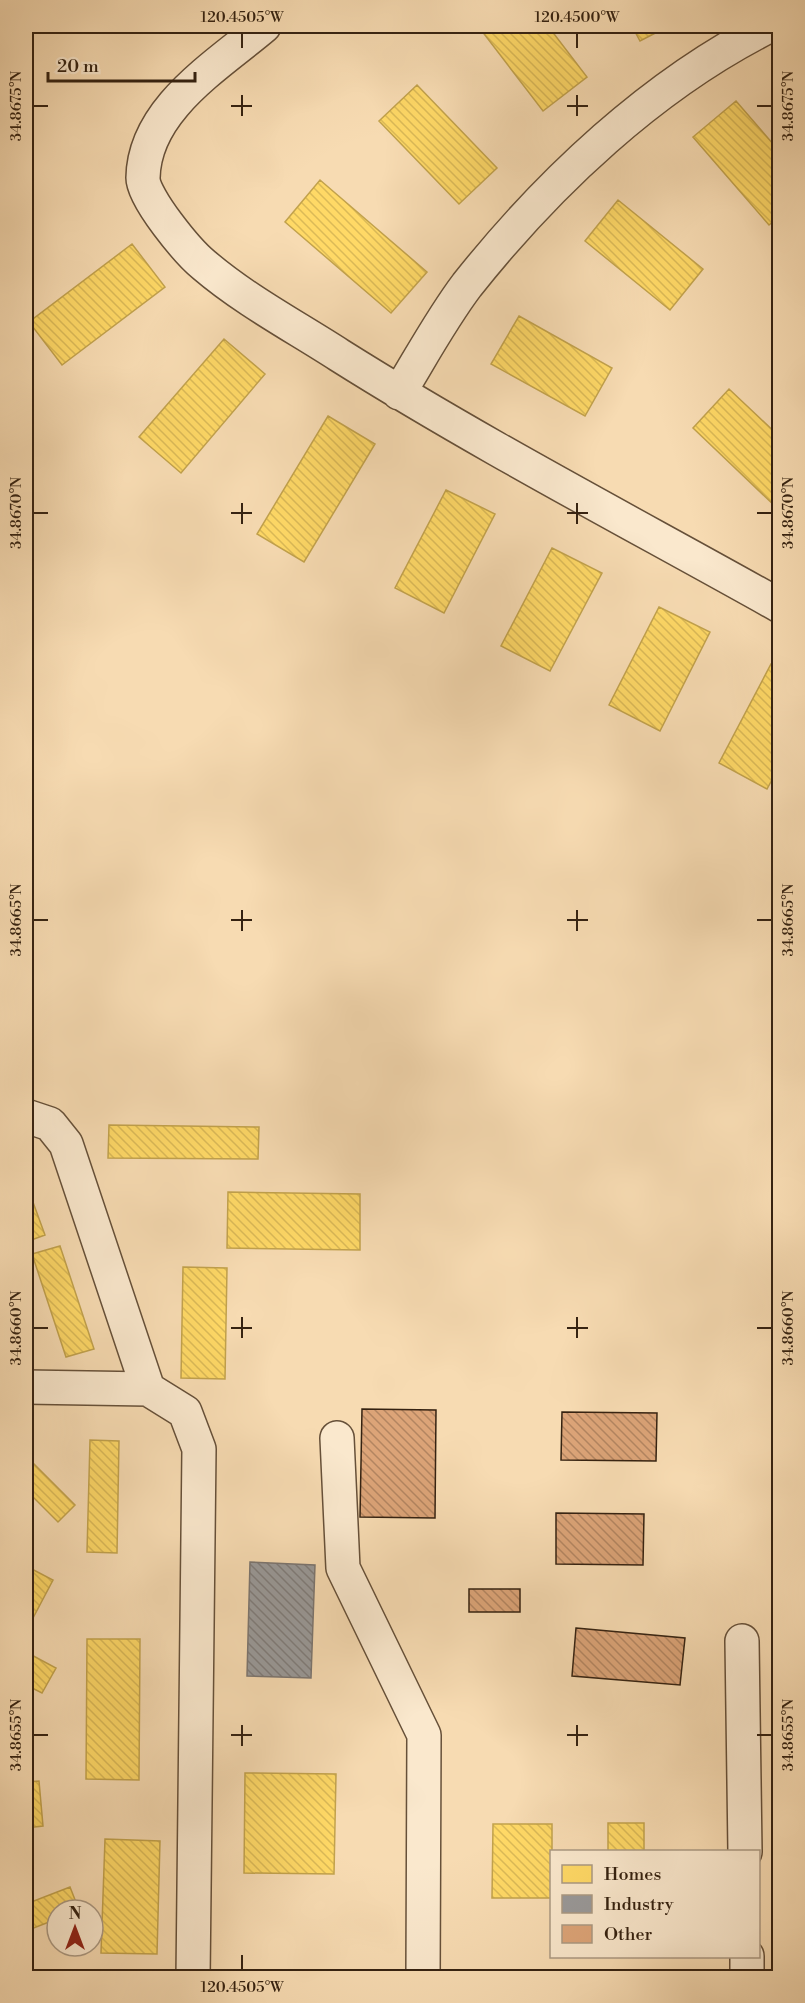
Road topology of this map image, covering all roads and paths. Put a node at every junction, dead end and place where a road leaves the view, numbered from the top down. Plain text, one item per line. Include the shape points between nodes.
1 (264, 26) edge
2 (769, 26) edge
3 (399, 393) junction
4 (780, 606) edge
5 (26, 1116) edge
6 (26, 1387) edge
7 (148, 1389) junction
8 (337, 1438) dead end
9 (742, 1641) dead end
10 (745, 1850) edge
11 (747, 1958) edge
12 (193, 1977) edge
13 (423, 1977) edge
14 (747, 1977) edge

1 - 3 street via 178,99 150,136 143,180 167,226 203,265
2 - 3 street via 726,47 632,114 545,197 466,286
3 - 4 street
5 - 7 street via 50,1124 66,1144
6 - 7 street
7 - 12 street via 185,1412 199,1449
8 - 13 street via 343,1568 424,1735
9 - 10 street
11 - 14 street

